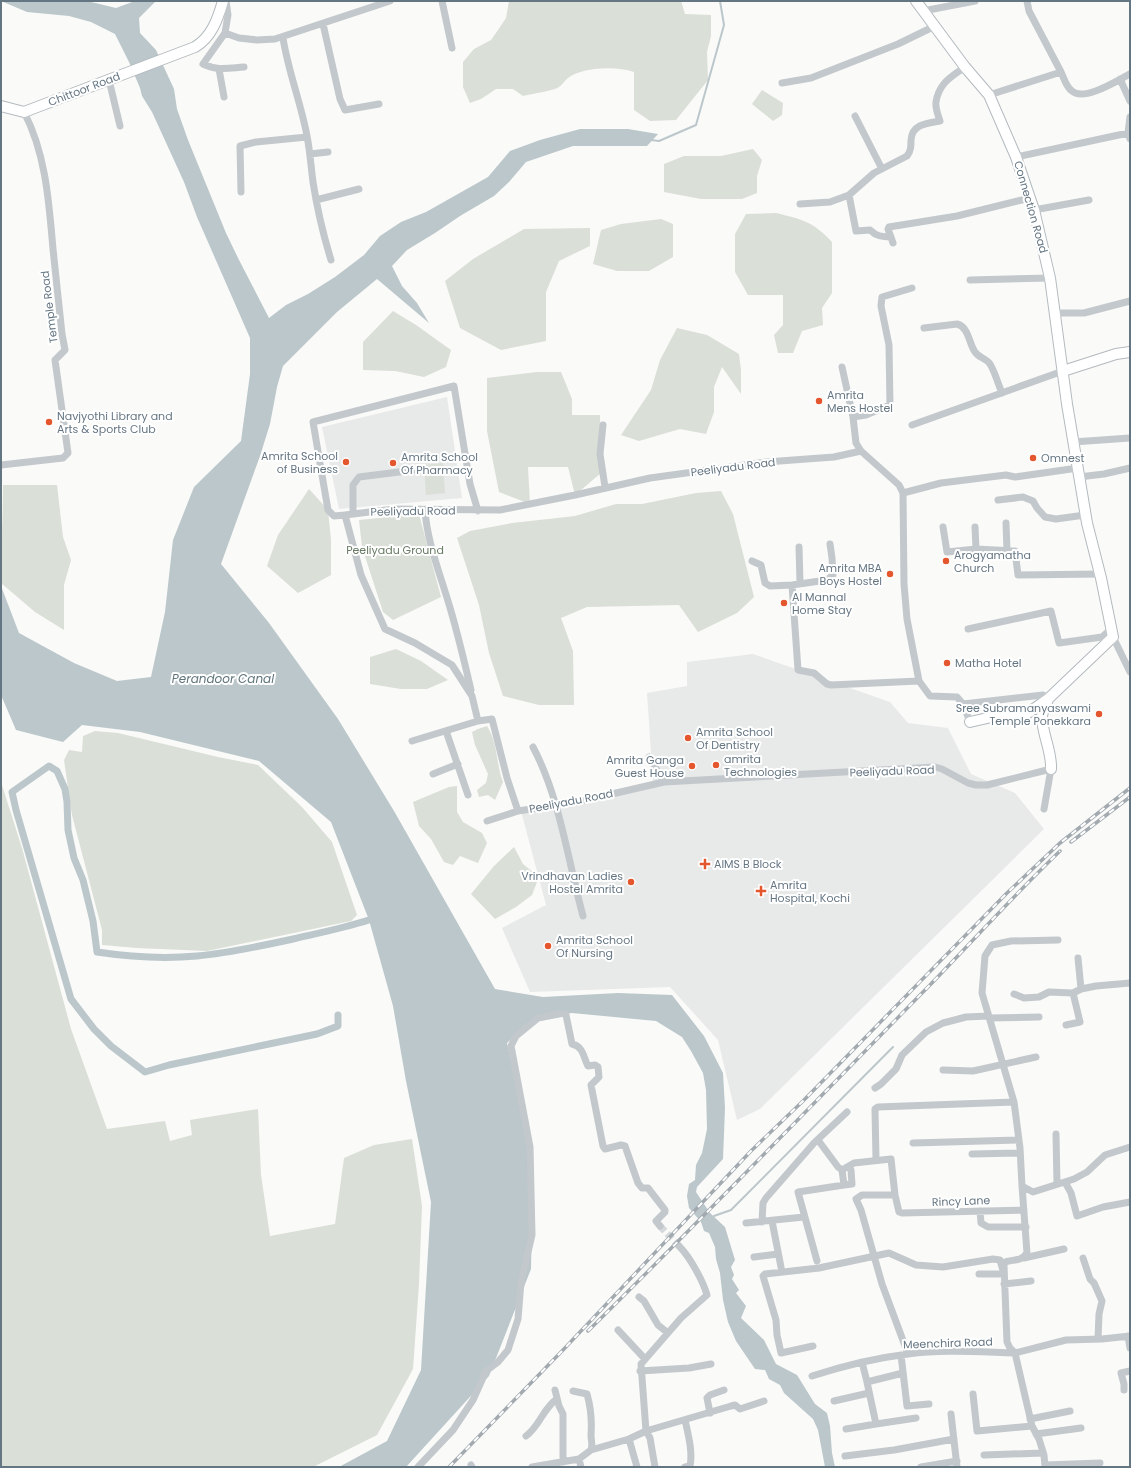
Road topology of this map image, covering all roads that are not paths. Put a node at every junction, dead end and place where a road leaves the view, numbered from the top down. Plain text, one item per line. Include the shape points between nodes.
1 (224, 1) edge
2 (390, 1) edge
3 (442, 1) edge
4 (916, 1) edge
5 (974, 1) edge
6 (1027, 1) edge
7 (923, 11) junction
8 (324, 24) junction
9 (935, 26) junction
10 (225, 33) junction
11 (283, 38) junction
12 (452, 48) dead end
13 (244, 67) dead end
14 (965, 67) junction
15 (219, 70) junction
16 (1061, 72) junction
17 (1130, 74) edge
18 (1120, 79) junction
19 (109, 80) junction
20 (782, 83) dead end
21 (989, 95) junction
22 (224, 97) dead end
23 (1130, 101) edge
24 (379, 104) dead end
25 (1, 106) edge
26 (24, 112) junction
27 (855, 116) dead end
28 (1130, 117) edge
29 (120, 126) dead end
30 (1129, 136) edge
31 (308, 137) junction
32 (328, 152) dead end
33 (310, 154) junction
34 (1016, 157) junction
35 (882, 169) junction
36 (359, 189) dead end
37 (241, 192) dead end
38 (849, 195) junction
39 (1030, 198) junction
40 (316, 200) junction
41 (1089, 200) dead end
42 (800, 204) dead end
43 (1034, 210) junction
44 (331, 260) dead end
45 (1050, 278) junction
46 (970, 280) dead end
47 (912, 288) dead end
48 (1130, 301) edge
49 (1056, 313) junction
50 (924, 328) dead end
51 (1130, 352) edge
52 (842, 366) dead end
53 (1063, 371) junction
54 (1002, 393) junction
55 (853, 417) junction
56 (603, 425) dead end
57 (912, 425) dead end
58 (1130, 438) edge
59 (1073, 442) junction
60 (861, 451) junction
61 (1, 465) edge
62 (1130, 468) edge
63 (415, 470) dead end
64 (1078, 472) junction
65 (605, 487) junction
66 (903, 493) junction
67 (998, 500) dead end
68 (425, 510) junction
69 (478, 511) junction
70 (353, 514) junction
71 (345, 515) junction
72 (1085, 515) junction
73 (1006, 523) dead end
74 (943, 527) dead end
75 (975, 527) dead end
76 (830, 544) dead end
77 (799, 547) dead end
78 (976, 549) junction
79 (1007, 551) junction
80 (752, 561) dead end
81 (1100, 574) junction
82 (800, 583) junction
83 (792, 585) junction
84 (968, 629) dead end
85 (1112, 633) junction
86 (1130, 672) edge
87 (919, 681) junction
88 (472, 696) junction
89 (1048, 699) junction
90 (963, 704) junction
91 (478, 722) junction
92 (970, 722) joint
93 (446, 731) junction
94 (412, 741) dead end
95 (534, 747) dead end
96 (649, 757) dead end
97 (458, 764) junction
98 (1051, 769) junction
99 (433, 774) dead end
100 (664, 782) junction
101 (468, 795) dead end
102 (556, 805) junction
103 (1044, 809) dead end
104 (518, 811) junction
105 (487, 821) dead end
106 (583, 916) dead end
107 (1058, 940) dead end
108 (1078, 958) dead end
109 (1130, 983) edge
110 (1081, 989) junction
111 (1073, 993) junction
112 (1014, 994) dead end
113 (989, 1017) junction
114 (1039, 1017) dead end
115 (1066, 1025) dead end
116 (1036, 1057) dead end
117 (1003, 1065) junction
118 (943, 1070) dead end
119 (875, 1088) dead end
120 (1014, 1102) junction
121 (847, 1112) dead end
122 (1056, 1134) dead end
123 (818, 1140) junction
124 (1018, 1140) junction
125 (913, 1143) dead end
126 (1130, 1147) edge
127 (1020, 1153) junction
128 (972, 1154) dead end
129 (876, 1160) junction
130 (846, 1168) junction
131 (1061, 1183) junction
132 (1022, 1186) junction
133 (895, 1195) junction
134 (1130, 1202) edge
135 (1024, 1210) junction
136 (980, 1211) junction
137 (804, 1217) junction
138 (772, 1221) junction
139 (762, 1222) junction
140 (746, 1223) dead end
141 (660, 1226) dead end
142 (1026, 1227) junction
143 (679, 1246) tunnel mouth
144 (1064, 1249) dead end
145 (778, 1254) junction
146 (874, 1256) junction
147 (754, 1257) dead end
148 (1024, 1258) junction
149 (1083, 1258) dead end
150 (817, 1261) dead end
151 (781, 1267) dead end
152 (979, 1274) dead end
153 (1004, 1274) junction
154 (1031, 1281) dead end
155 (1004, 1284) junction
156 (639, 1297) dead end
157 (618, 1330) dead end
158 (668, 1333) junction
159 (1129, 1336) edge
160 (1098, 1339) junction
161 (813, 1346) dead end
162 (1130, 1348) edge
163 (1015, 1353) junction
164 (905, 1354) junction
165 (645, 1359) junction
166 (862, 1362) junction
167 (711, 1364) dead end
168 (640, 1371) junction
169 (1130, 1371) edge
170 (903, 1373) junction
171 (812, 1376) dead end
172 (867, 1382) junction
173 (555, 1390) dead end
174 (724, 1390) dead end
175 (1124, 1390) dead end
176 (573, 1391) dead end
177 (869, 1393) junction
178 (973, 1394) dead end
179 (557, 1399) junction
180 (764, 1401) dead end
181 (834, 1401) dead end
182 (929, 1404) dead end
183 (1070, 1411) dead end
184 (710, 1413) junction
185 (951, 1414) dead end
186 (916, 1418) dead end
187 (685, 1420) junction
188 (1031, 1422) junction
189 (876, 1424) junction
190 (1081, 1428) dead end
191 (846, 1429) dead end
192 (646, 1431) junction
193 (1036, 1434) junction
194 (526, 1436) dead end
195 (954, 1438) junction
196 (629, 1439) junction
197 (591, 1450) junction
198 (1043, 1453) junction
199 (984, 1455) dead end
200 (845, 1456) dead end
201 (579, 1459) junction
202 (563, 1462) junction
203 (1100, 1463) dead end
204 (957, 1464) edge
205 (1045, 1466) edge
206 (418, 1467) edge
207 (532, 1467) edge
208 (581, 1467) edge
209 (637, 1467) edge
210 (655, 1467) edge
211 (688, 1467) edge
212 (921, 1467) edge

1 - 10 street via 228,15
1 - 19 street, Chittoor Road via 215,24 200,44
2 - 8 street
3 - 12 street
4 - 7 street, Connection Road
5 - 7 street
6 - 16 street via 1029,12
7 - 9 street, Connection Road
8 - 11 street
8 - 24 street via 340,99 345,110
9 - 14 street, Connection Road
9 - 20 street via 898,44 811,78
10 - 11 street via 257,40
10 - 15 street via 203,64
11 - 31 street
13 - 15 street
14 - 21 street, Connection Road
14 - 35 street via 948,78 940,90 935,103 940,120 914,129 911,136 911,152
15 - 22 street
16 - 18 street via 1072,92 1079,95 1090,93
16 - 21 street
17 - 18 street
18 - 23 street
19 - 26 street, Chittoor Road
19 - 29 street
21 - 34 street, Connection Road
25 - 26 street
26 - 61 street, Temple Road via 38,147 49,206 65,350 55,360 68,453 63,458
27 - 35 street
28 - 30 street
30 - 34 street
31 - 33 street
31 - 37 street via 240,146
32 - 33 street
33 - 40 street
34 - 39 street, Connection Road
35 - 38 street
36 - 40 street
38 - 39 street via 856,231 870,230 892,240 889,227 957,216
38 - 42 street via 830,202
39 - 43 street, Connection Road
40 - 44 street
41 - 43 street
43 - 45 street, Connection Road
45 - 46 street
45 - 49 street, Connection Road
47 - 55 street via 882,297 881,306 889,344 890,405 866,415
48 - 49 street via 1084,313
49 - 53 street, Connection Road
50 - 54 street via 961,325 975,353 991,365
51 - 53 street
52 - 55 street
53 - 54 street
53 - 59 street, Connection Road
54 - 57 street
55 - 60 street via 856,443
56 - 65 street via 600,454
58 - 59 street
59 - 64 street, Connection Road
60 - 65 street, Peeliyadu Road via 834,457 766,462 650,478
60 - 66 street via 899,485
62 - 64 street via 1104,474
63 - 70 street via 359,477 353,485
64 - 66 street via 1015,477 1006,475 941,483
64 - 72 street, Connection Road
65 - 69 street, Peeliyadu Road via 500,510
66 - 87 street via 904,589
67 - 72 street via 1022,497 1032,501 1045,517 1056,519
68 - 69 street, Peeliyadu Road
68 - 70 street, Peeliyadu Road via 394,509
68 - 88 street via 434,558
69 - 71 street via 470,484 454,386 313,422 328,510 334,516
70 - 71 street, Peeliyadu Road
71 - 88 street via 361,575 385,629 452,664
72 - 81 street, Connection Road
73 - 79 street
74 - 78 street via 947,552
75 - 78 street
76 - 82 street via 833,575 827,580
77 - 82 street
78 - 79 street
79 - 81 street via 1015,551 1018,575
80 - 83 street via 761,565 766,584
81 - 85 street, Connection Road
82 - 83 street
83 - 87 street via 798,670 814,673 831,685
84 - 85 street via 1051,611 1058,643 1102,637
85 - 86 street
85 - 89 street
87 - 90 street via 930,696 957,697
88 - 91 street
89 - 90 street via 1043,695
89 - 92 street via 1028,713 1017,717 996,716
89 - 98 street via 1042,715
90 - 92 street
91 - 93 street
91 - 104 street, Peeliyadu Road via 492,720 506,778
93 - 94 street
93 - 97 street
95 - 102 street
96 - 100 street
97 - 99 street
97 - 101 street
98 - 100 street, Peeliyadu Road via 976,785 935,767
98 - 103 street
100 - 102 street, Peeliyadu Road
102 - 104 street, Peeliyadu Road
102 - 106 street
104 - 105 street
107 - 113 street via 1011,941 992,946 985,956 982,993
108 - 110 street
109 - 110 street
110 - 111 street
111 - 112 street via 1049,992 1039,997 1024,998
111 - 115 street via 1080,1022
113 - 114 street
113 - 117 street
113 - 119 street via 966,1017 943,1023 926,1032 902,1055 896,1069
116 - 117 street
117 - 118 street via 973,1071
117 - 120 street
120 - 124 street
120 - 129 street via 878,1107 875,1109
121 - 123 street
122 - 131 street
123 - 130 street via 838,1167
123 - 139 street via 766,1198 763,1203
124 - 125 street
124 - 127 street
126 - 131 street via 1105,1155 1087,1172
127 - 128 street
127 - 132 street
129 - 130 street via 854,1163
129 - 133 street via 891,1159
130 - 137 street via 844,1185 798,1192
131 - 132 street via 1033,1192
131 - 134 street via 1071,1193 1077,1216 1103,1207
132 - 135 street
133 - 136 street, Rincy Lane via 899,1212 902,1213
133 - 146 street via 862,1195 856,1198
135 - 136 street, Rincy Lane
135 - 142 street
136 - 142 street via 981,1223 988,1227
137 - 138 street
137 - 150 street
138 - 139 street
138 - 145 street
139 - 140 street
141 - 206 street via 656,1222 665,1210 648,1188 642,1188 638,1183 626,1146 605,1149 603,1146 591,1085 599,1077 598,1067 587,1065 583,1052 572,1044 564,1013 538,1018 516,1036 510,1046 530,1147 532,1235 521,1282 518,1319 508,1350 486,1371 473,1400 453,1430
142 - 148 street via 1027,1253
143 - 158 street via 700,1278 707,1295
144 - 148 street
145 - 147 street
145 - 151 street
146 - 153 street via 889,1253 916,1265 943,1266 993,1259 1000,1260
146 - 161 street via 819,1268 763,1276 776,1320 781,1353
146 - 164 street
148 - 153 street via 1005,1262
149 - 160 street via 1090,1279 1102,1301
152 - 153 street
153 - 155 street
154 - 155 street
155 - 163 street via 1007,1342
156 - 158 street via 658,1325
157 - 165 street
158 - 165 street
159 - 160 street, Meenchira Road
159 - 162 street
160 - 163 street, Meenchira Road via 1066,1340
163 - 164 street, Meenchira Road
163 - 188 street
164 - 166 street, Meenchira Road
164 - 170 street
165 - 168 street
166 - 171 street, Meenchira Road
166 - 172 street
167 - 168 street
168 - 192 street
169 - 175 street via 1121,1373
170 - 172 street
170 - 182 street via 907,1406
172 - 177 street
173 - 179 street
174 - 184 street via 707,1398
176 - 197 street via 587,1394 589,1399 593,1444
177 - 181 street
177 - 189 street
178 - 188 street via 977,1431
179 - 194 street via 543,1414 533,1431
179 - 202 street via 563,1414
180 - 184 street via 740,1409 735,1405
183 - 188 street
184 - 187 street
185 - 195 street
186 - 189 street
187 - 192 street
187 - 211 street via 691,1455
188 - 193 street
189 - 191 street
190 - 193 street
192 - 196 street
192 - 210 street via 650,1438
193 - 198 street
195 - 200 street via 894,1450
195 - 204 street
196 - 197 street
196 - 209 street
197 - 201 street
198 - 199 street
198 - 205 street
201 - 202 street
201 - 208 street
202 - 207 street
203 - 205 street
204 - 212 street

